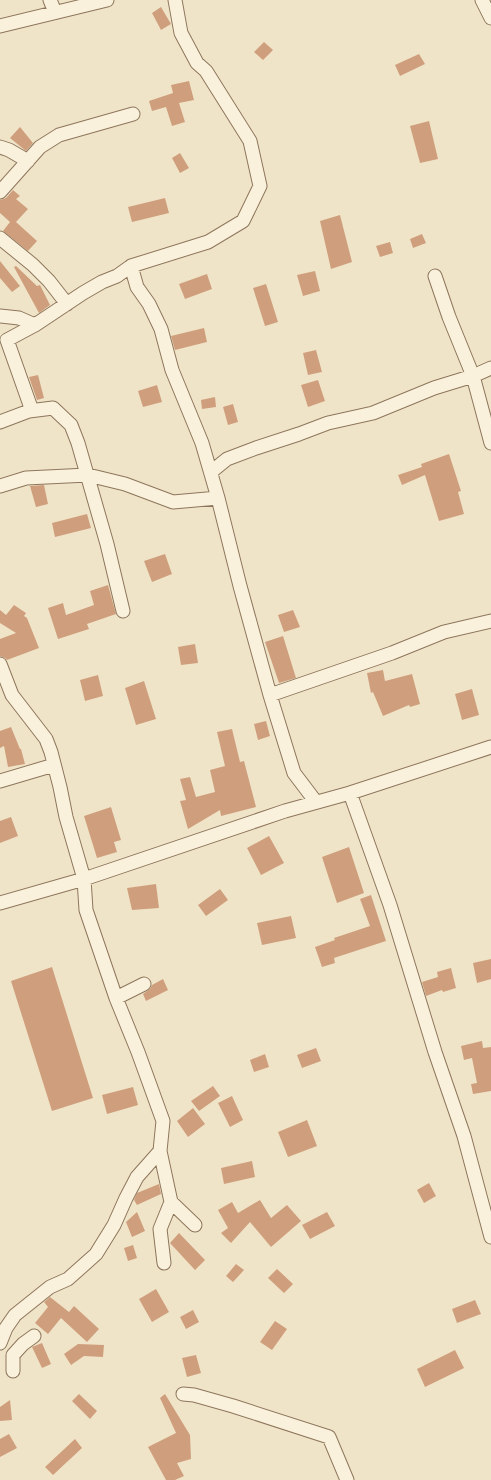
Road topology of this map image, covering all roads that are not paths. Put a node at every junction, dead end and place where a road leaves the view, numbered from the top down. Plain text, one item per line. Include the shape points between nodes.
1 (107, 0) edge
2 (175, 0) edge
3 (482, 0) edge
4 (52, 6) edge
5 (491, 18) edge
6 (0, 26) edge
7 (133, 114) dead end
8 (0, 147) edge
9 (28, 161) junction
10 (0, 192) edge
11 (0, 238) edge
12 (131, 266) junction
13 (435, 276) dead end
14 (67, 304) junction
15 (0, 316) edge
16 (35, 325) junction
17 (491, 368) edge
18 (473, 376) junction
19 (29, 411) junction
20 (0, 422) edge
21 (491, 443) edge
22 (211, 472) junction
23 (88, 475) junction
24 (0, 486) edge
25 (218, 498) junction
26 (123, 611) dead end
27 (491, 621) edge
28 (0, 664) edge
29 (270, 695) junction
30 (491, 746) edge
31 (54, 765) junction
32 (0, 781) edge
33 (350, 793) junction
34 (316, 802) junction
35 (84, 879) junction
36 (0, 904) edge
37 (144, 984) dead end
38 (116, 998) junction
39 (160, 1151) junction
40 (172, 1202) junction
41 (195, 1225) dead end
42 (491, 1237) edge
43 (164, 1263) dead end
44 (34, 1336) dead end
45 (0, 1343) edge
46 (6, 1355) edge
47 (13, 1370) dead end
48 (183, 1394) dead end
49 (347, 1480) edge

1 - 4 street
2 - 12 street via 181,33 197,63 206,71 250,141 260,186 243,221 208,242
3 - 5 street
4 - 6 street
7 - 9 street via 59,135 40,147
8 - 9 street
9 - 10 street
11 - 14 street via 33,265
12 - 14 street
12 - 22 street via 137,287 161,329 172,370
13 - 18 street
14 - 16 street
15 - 16 street via 19,318
16 - 19 street via 7,340 30,405
17 - 18 street
18 - 21 street
18 - 22 street via 434,388 373,413 328,423 256,448 227,459
19 - 20 street
19 - 23 street via 53,408 71,425
22 - 25 street
23 - 24 street via 26,478
23 - 25 street via 124,484 173,502
23 - 26 street
25 - 29 street
27 - 29 street via 444,632 392,653
28 - 31 street via 12,695 46,739
29 - 34 street via 294,773
30 - 33 street
31 - 32 street
31 - 35 street
33 - 34 street
33 - 42 street via 390,904 464,1136
34 - 35 street
35 - 36 street
35 - 38 street via 86,910
37 - 38 street
38 - 39 street via 163,1121
39 - 40 street
39 - 45 street via 137,1177 114,1225 96,1254 68,1279 31,1300 15,1315
40 - 41 street
40 - 43 street via 160,1229
44 - 46 street
46 - 47 street
48 - 49 street via 233,1406 329,1437

